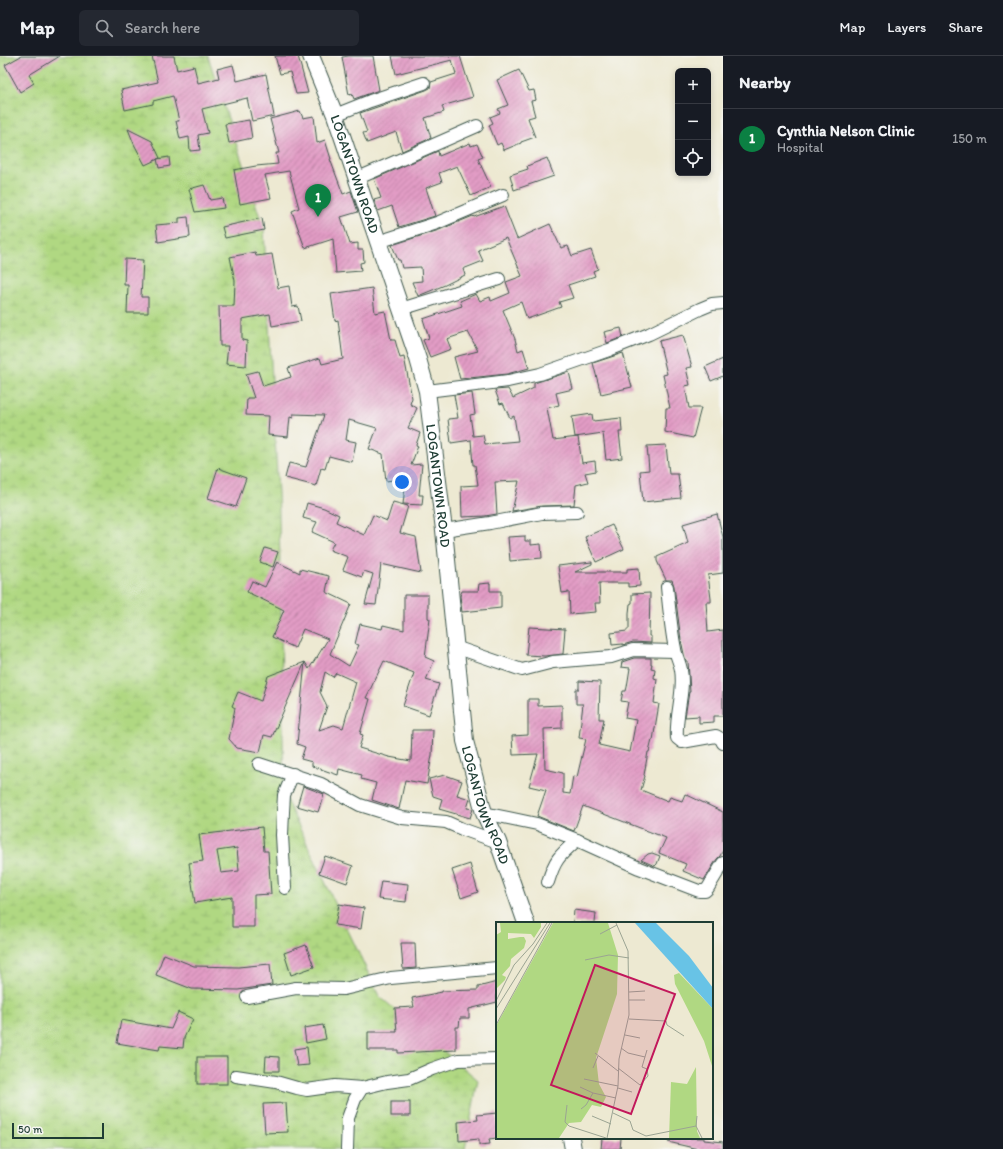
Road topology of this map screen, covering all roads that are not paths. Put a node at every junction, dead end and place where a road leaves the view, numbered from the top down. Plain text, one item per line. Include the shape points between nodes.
1 (312, 56) edge
2 (424, 83) dead end
3 (336, 115) junction
4 (476, 126) dead end
5 (356, 179) junction
6 (503, 195) dead end
7 (378, 242) junction
8 (499, 278) dead end
9 (723, 303) edge
10 (401, 309) junction
11 (427, 391) junction
12 (577, 512) dead end
13 (444, 530) junction
14 (667, 587) dead end
15 (455, 647) junction
16 (675, 651) junction
17 (723, 743) edge
18 (259, 764) dead end
19 (293, 774) junction
20 (484, 813) junction
21 (577, 840) junction
22 (498, 842) junction
23 (723, 863) edge
24 (548, 882) dead end
25 (285, 888) dead end
26 (526, 922) edge
27 (496, 968) edge
28 (247, 997) dead end
29 (496, 1059) edge
30 (236, 1076) dead end
31 (362, 1088) junction
32 (571, 1139) edge
33 (347, 1149) edge
34 (573, 1149) edge

1 - 3 street, LOGANTOWN ROAD
2 - 3 street
3 - 5 street, LOGANTOWN ROAD
4 - 5 street
5 - 7 street, LOGANTOWN ROAD
6 - 7 street via 437,223
7 - 10 street, LOGANTOWN ROAD
8 - 10 street
9 - 11 street via 712,304 649,334 540,374 508,381
10 - 11 street, LOGANTOWN ROAD
11 - 13 street, LOGANTOWN ROAD
12 - 13 street via 542,512
13 - 15 street, LOGANTOWN ROAD
14 - 16 street
15 - 16 street via 522,670 553,662 611,657 633,650
15 - 20 street, LOGANTOWN ROAD via 465,741
16 - 17 street via 681,670 682,688 677,739 682,742 716,736
18 - 19 street
19 - 22 street via 321,784 360,805 402,818 446,822
19 - 25 street via 284,795 282,835
20 - 21 street via 537,824
20 - 22 street, LOGANTOWN ROAD
21 - 23 street via 699,891 708,888
21 - 24 street via 558,857
22 - 26 street, LOGANTOWN ROAD
27 - 28 street via 390,978 344,989 296,988
29 - 31 street via 458,1060 409,1079
30 - 31 street via 307,1090 335,1086
31 - 33 street via 348,1118
32 - 34 street

